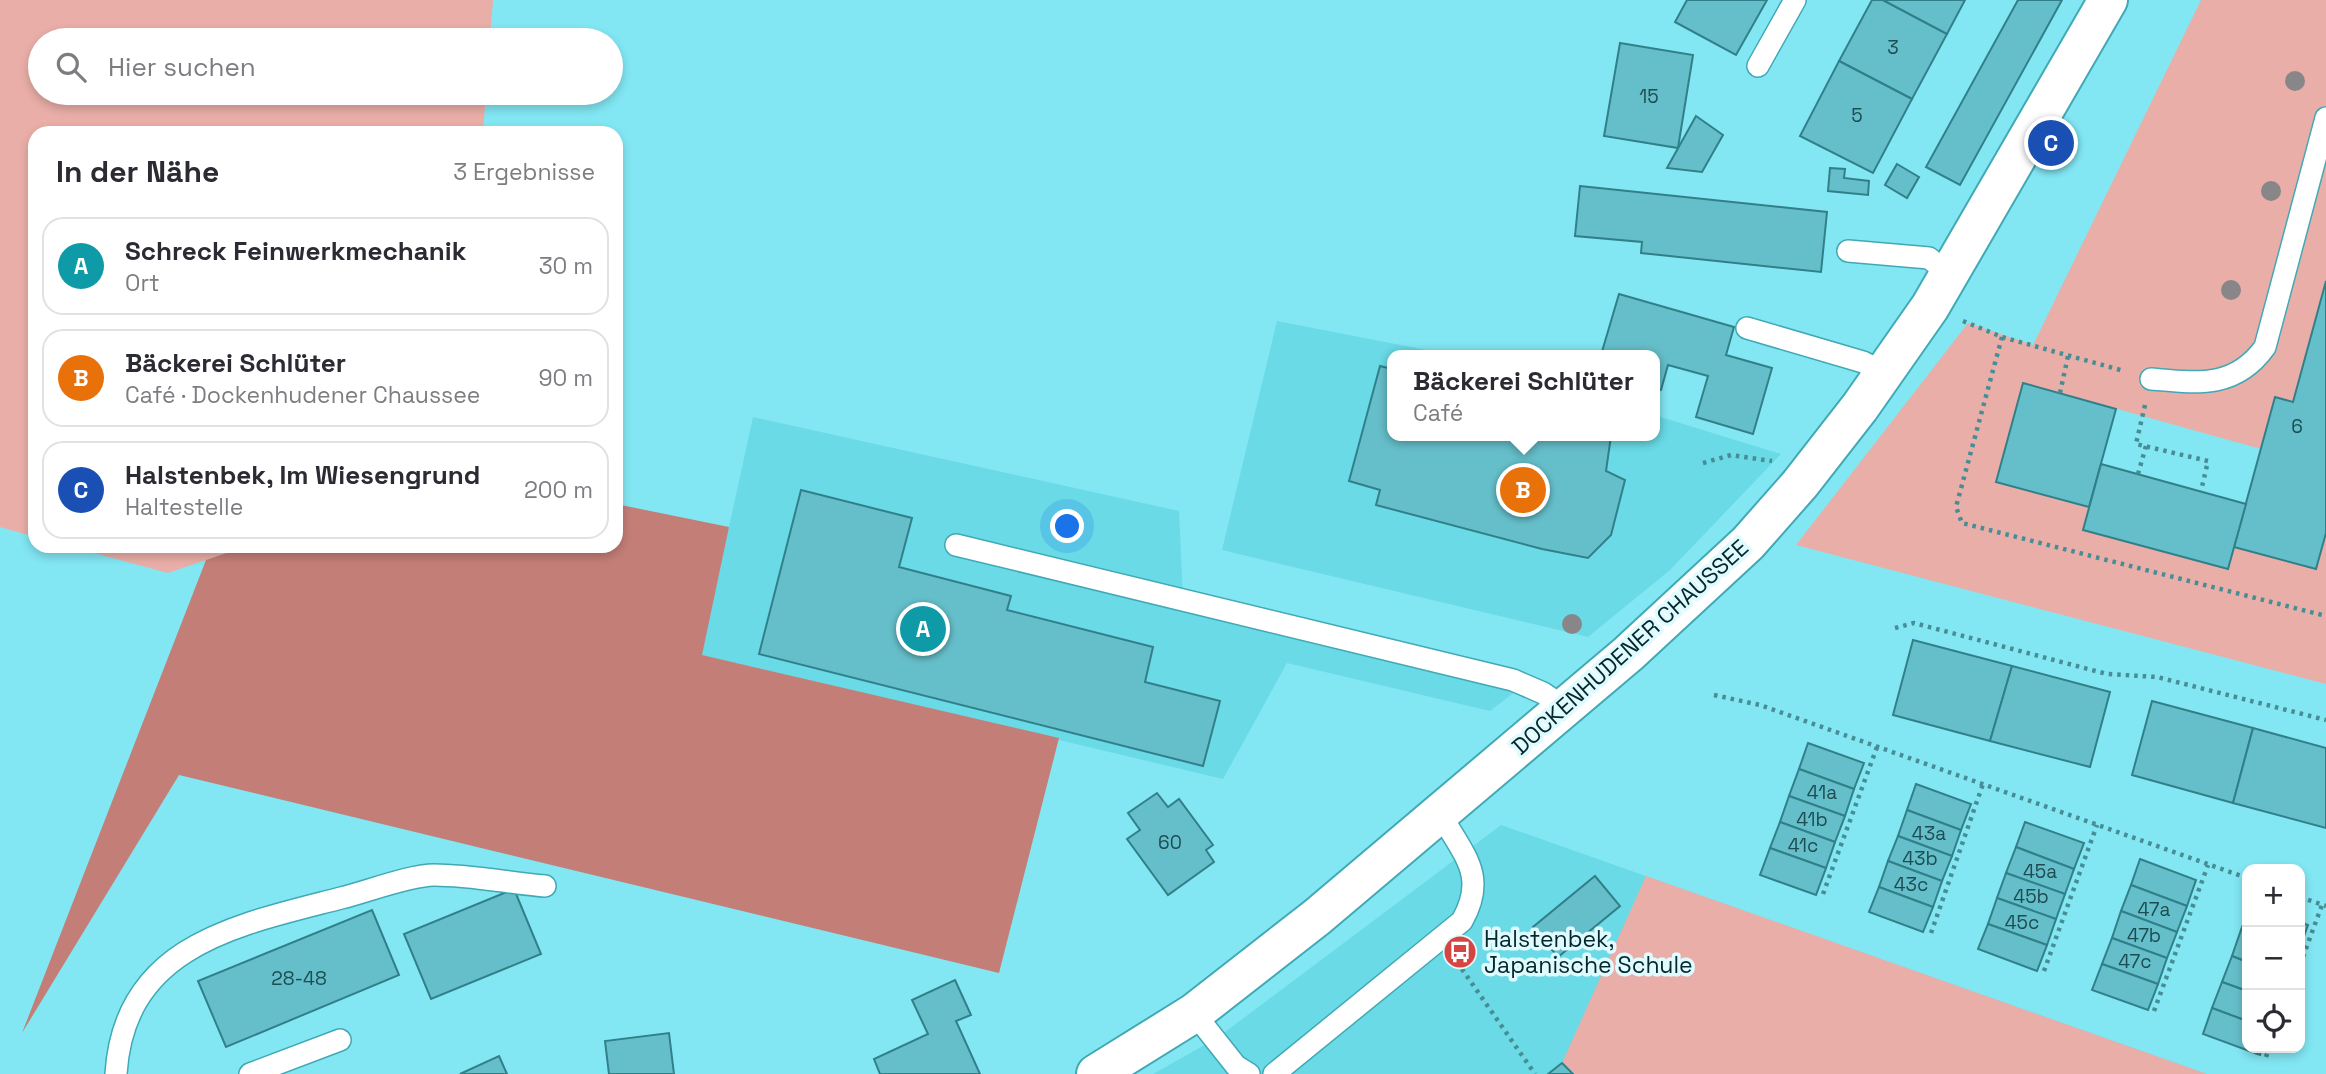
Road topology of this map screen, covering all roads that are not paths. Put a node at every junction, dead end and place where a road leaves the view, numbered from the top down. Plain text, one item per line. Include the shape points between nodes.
1 (1795, 0) edge
2 (2108, 0) edge
3 (1758, 65) dead end
4 (2326, 118) edge
5 (1848, 251) dead end
6 (1949, 274) junction
7 (1747, 328) dead end
8 (1884, 373) junction
9 (2151, 379) road end
10 (956, 545) dead end
11 (1565, 708) junction
12 (1440, 813) junction
13 (545, 886) dead end
14 (1194, 1013) junction
15 (340, 1040) dead end
16 (116, 1074) edge
17 (250, 1074) edge
18 (1096, 1074) edge
19 (1249, 1074) edge
20 (1274, 1074) edge

1 - 3 lane
2 - 6 main road, DOCKENHUDENER CHAUSSEE
4 - 9 lane via 2265,347 2250,367 2203,384
5 - 6 lane via 1929,258
6 - 8 main road, DOCKENHUDENER CHAUSSEE
7 - 8 lane via 1863,362
8 - 11 main road, DOCKENHUDENER CHAUSSEE via 1800,484 1748,543
10 - 11 lane via 1513,680
11 - 12 main road, DOCKENHUDENER CHAUSSEE
12 - 14 main road, DOCKENHUDENER CHAUSSEE
12 - 20 lane via 1474,876 1473,900 1462,921
13 - 16 lane via 432,875 210,938 165,965 134,1002 118,1043
14 - 18 main road, DOCKENHUDENER CHAUSSEE
14 - 19 lane via 1236,1066
15 - 17 lane

